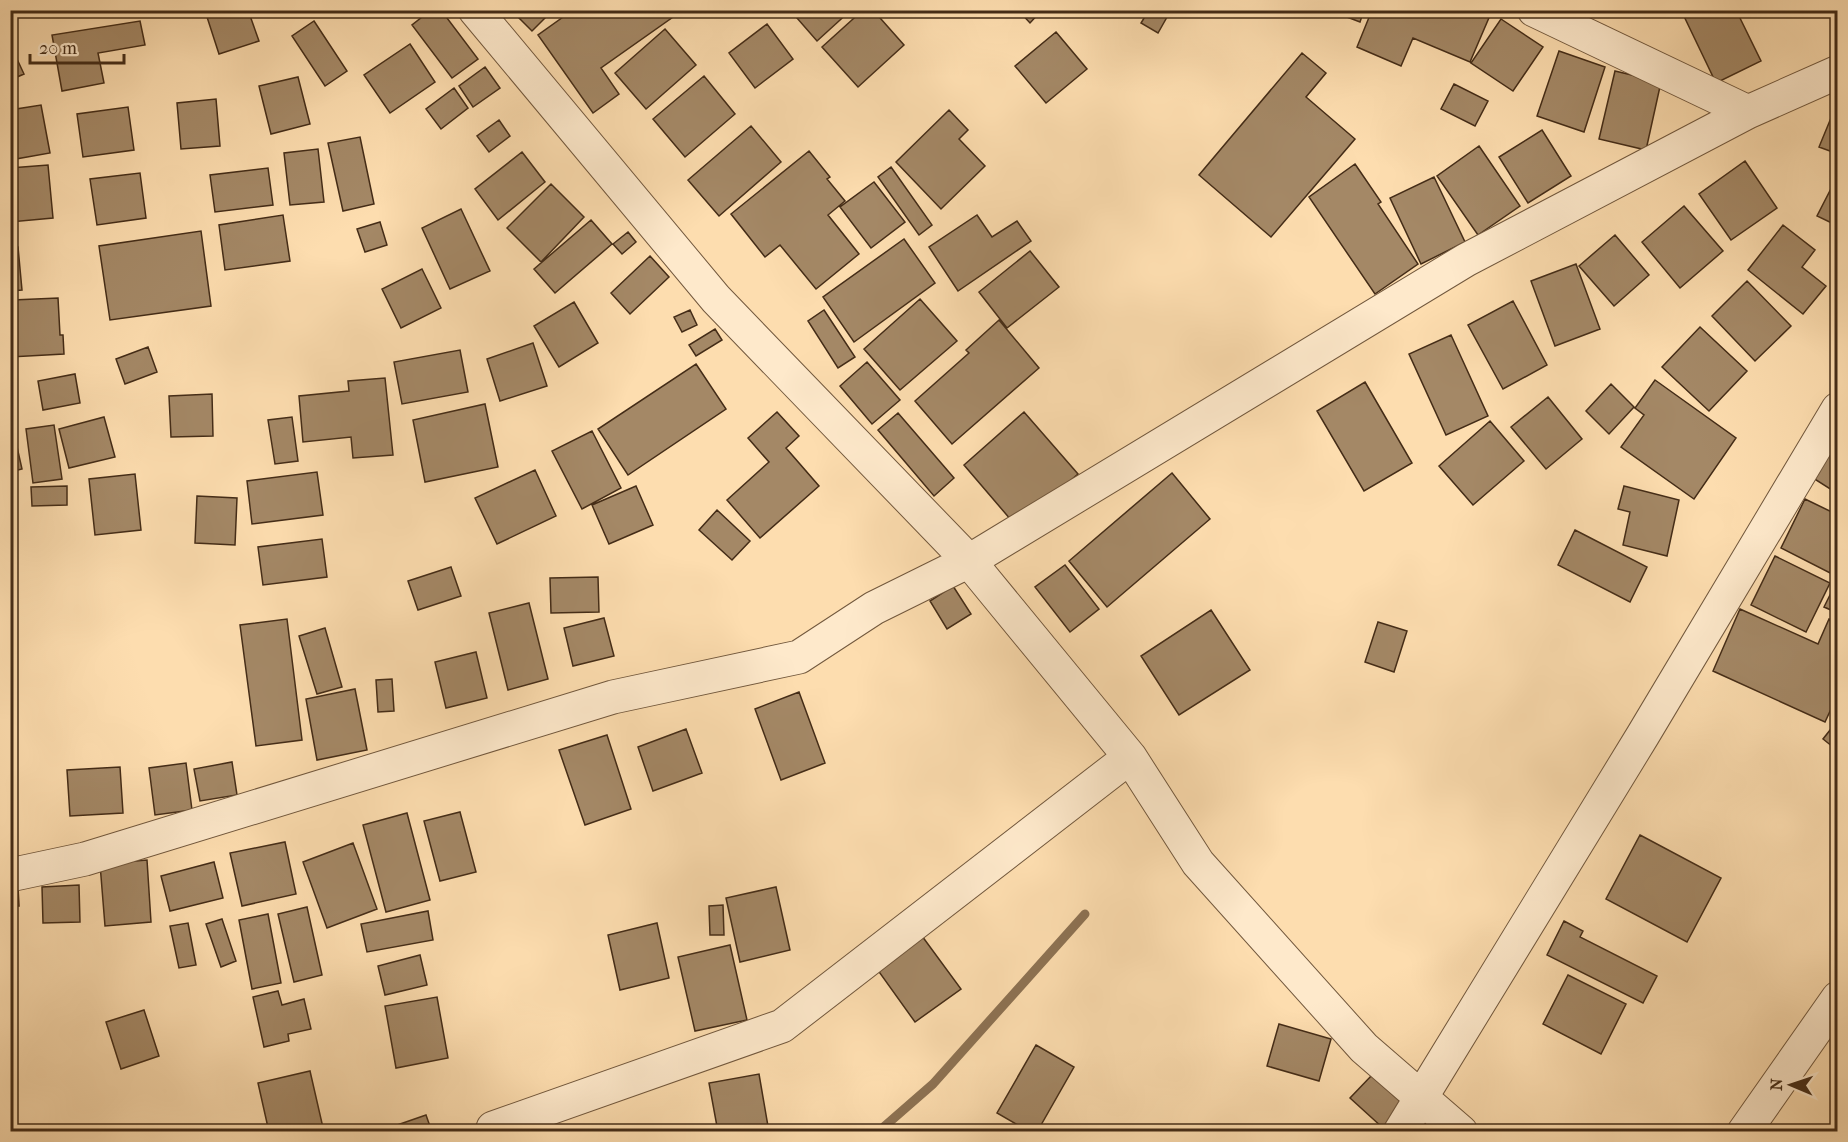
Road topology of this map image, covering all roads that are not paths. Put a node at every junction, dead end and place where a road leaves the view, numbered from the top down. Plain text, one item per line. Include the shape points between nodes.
1 (475, 10) edge
2 (1534, 10) edge
3 (1838, 72) edge
4 (1748, 112) junction
5 (1838, 409) edge
6 (969, 561) junction
7 (1130, 757) junction
8 (10, 875) edge
9 (1838, 998) edge
10 (1421, 1096) junction
11 (493, 1128) dead end
12 (1400, 1131) edge
13 (1461, 1131) edge
14 (1744, 1131) edge

1 - 6 street via 716,299
2 - 4 street
3 - 4 street
4 - 6 street via 1466,260
5 - 10 street
6 - 7 street
6 - 8 street via 874,608 799,657 613,697 85,859
7 - 10 street via 1198,863 1364,1048
7 - 11 street via 782,1026
9 - 14 street
10 - 12 street
10 - 13 street

